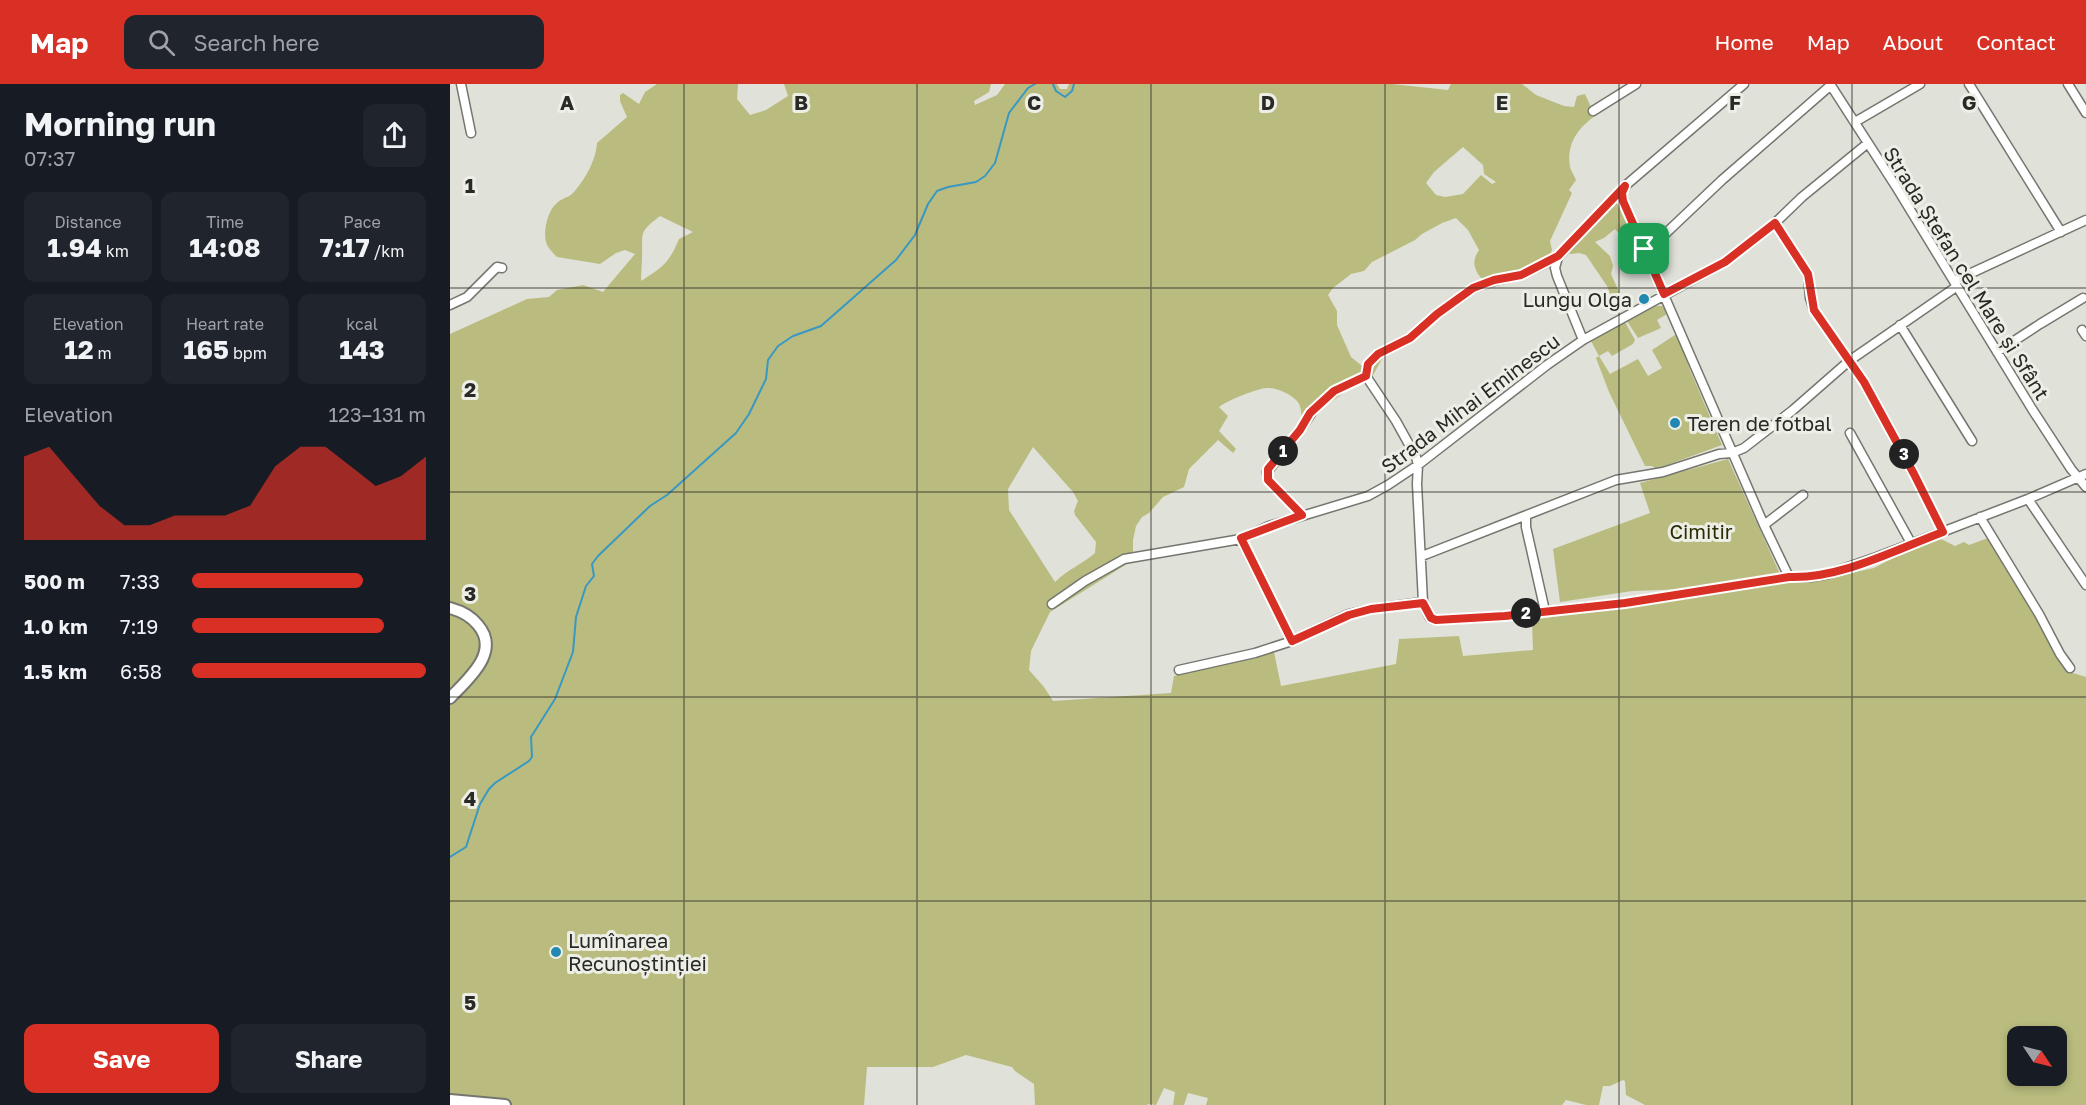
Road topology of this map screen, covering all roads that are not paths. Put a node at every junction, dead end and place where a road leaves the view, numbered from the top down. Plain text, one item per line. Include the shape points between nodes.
1 (461, 84) edge
2 (1636, 84) edge
3 (1744, 84) edge
4 (1920, 84) edge
5 (1969, 84) edge
6 (2068, 84) edge
7 (1830, 85) edge
8 (1593, 111) dead end
9 (2086, 113) edge
10 (1855, 122) junction
11 (471, 133) dead end
12 (1868, 143) junction
13 (1625, 186) junction
14 (2086, 220) edge
15 (1775, 223) junction
16 (2061, 232) junction
17 (1644, 249) junction
18 (1558, 256) junction
19 (502, 268) dead end
20 (1955, 284) junction
21 (1664, 294) junction
22 (2083, 298) dead end
23 (450, 305) edge
24 (1900, 325) junction
25 (1583, 340) junction
26 (1997, 352) junction
27 (1850, 361) junction
28 (1366, 376) junction
29 (1850, 433) dead end
30 (1972, 441) dead end
31 (1732, 453) junction
32 (1419, 465) junction
33 (1405, 474) junction
34 (2082, 476) edge
35 (1417, 484) junction
36 (2086, 487) edge
37 (1803, 495) dead end
38 (2028, 499) junction
39 (1302, 515) junction
40 (1526, 516) junction
41 (1980, 517) junction
42 (1764, 525) junction
43 (1943, 532) junction
44 (1241, 538) junction
45 (1911, 543) junction
46 (1422, 556) junction
47 (1789, 577) junction
48 (2086, 585) edge
49 (1423, 603) junction
50 (1052, 604) dead end
51 (450, 608) edge
52 (1545, 611) junction
53 (1292, 641) junction
54 (2070, 668) dead end
55 (1179, 670) dead end
56 (450, 699) edge
57 (450, 1100) edge
58 (505, 1105) edge

1 - 11 street
2 - 8 street
3 - 13 street
4 - 10 street
5 - 16 street
6 - 9 street
7 - 10 street, Strada Ștefan cel Mare și Sfânt
7 - 17 street
10 - 12 street, Strada Ștefan cel Mare și Sfânt
12 - 15 street, Strada Mihai Eminescu
12 - 20 street, Strada Ștefan cel Mare și Sfânt
13 - 17 street via 1623,201
13 - 18 street
14 - 16 street
15 - 21 street, Strada Mihai Eminescu via 1725,262
15 - 27 street via 1808,274 1814,310
16 - 20 street
17 - 21 street
18 - 25 street via 1557,276
18 - 28 street via 1521,275 1473,288 1410,338 1378,354 1368,364
19 - 23 street via 492,270 467,297
20 - 24 street
20 - 26 street, Strada Ștefan cel Mare și Sfânt
21 - 25 street, Strada Mihai Eminescu
21 - 31 street
22 - 26 street
24 - 27 street
24 - 30 street
25 - 32 street, Strada Mihai Eminescu
26 - 34 street, Strada Ștefan cel Mare și Sfânt via 2071,470
27 - 31 street via 1793,410
27 - 43 street
28 - 32 street
28 - 39 street via 1334,391 1315,408 1268,469 1268,480
29 - 45 street
31 - 40 street via 1616,480
31 - 42 street
32 - 33 street, Strada Mihai Eminescu
32 - 35 street
33 - 35 street
33 - 39 street, Strada Mihai Eminescu via 1368,496
34 - 36 street, Strada Ștefan cel Mare și Sfânt
34 - 38 street
35 - 46 street
37 - 42 street
38 - 41 street
38 - 48 street
39 - 44 street, Strada Mihai Eminescu
40 - 46 street
40 - 52 street
41 - 43 street
41 - 54 street
42 - 47 street
43 - 45 street
44 - 50 street, Strada Mihai Eminescu via 1124,559
44 - 53 street
45 - 47 street via 1828,574
46 - 49 street
47 - 52 street via 1625,603
49 - 52 street via 1436,620
49 - 53 street via 1349,615
51 - 56 main road via 472,618 486,641 482,661
53 - 55 street
57 - 58 main road

